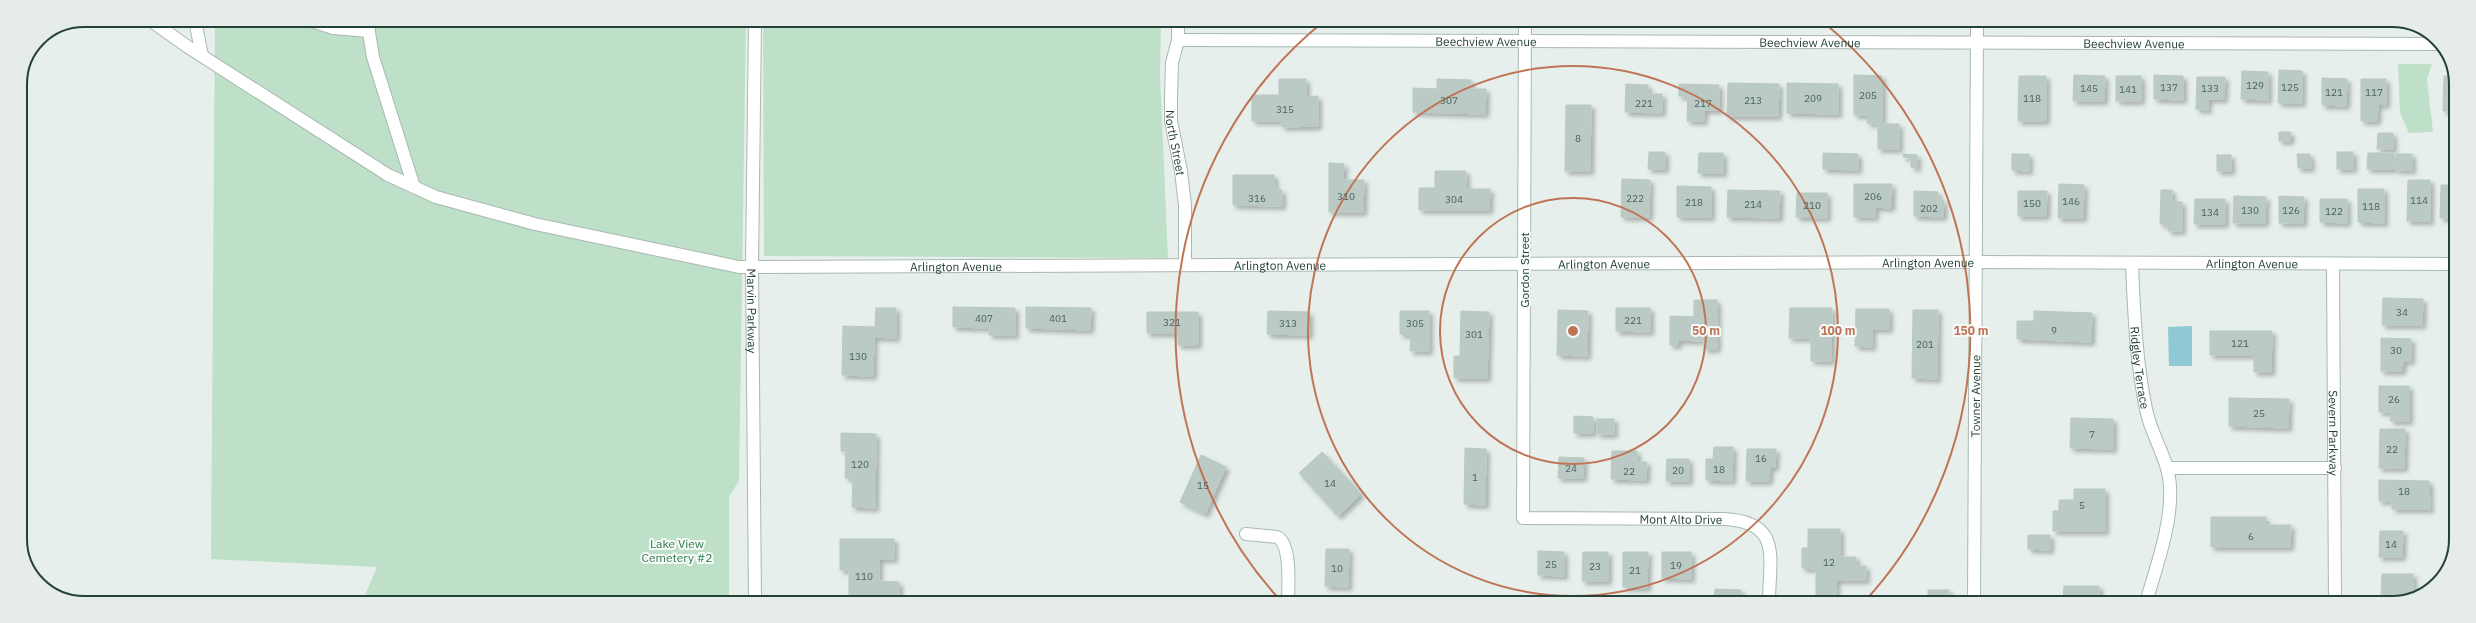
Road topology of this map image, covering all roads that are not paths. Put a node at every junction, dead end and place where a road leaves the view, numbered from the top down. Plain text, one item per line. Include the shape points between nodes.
1 (160, 27) edge
2 (196, 27) edge
3 (330, 27) edge
4 (350, 27) edge
5 (368, 27) edge
6 (755, 27) edge
7 (1178, 27) edge
8 (1525, 27) edge
9 (1977, 27) edge
10 (1178, 40) junction
11 (1525, 42) junction
12 (1976, 43) junction
13 (2433, 44) edge
14 (202, 56) junction
15 (414, 187) junction
16 (1976, 262) junction
17 (2132, 264) junction
18 (2333, 264) junction
19 (2449, 264) edge
20 (1185, 265) junction
21 (1524, 265) junction
22 (752, 266) junction
23 (2167, 468) junction
24 (2335, 468) junction
25 (1523, 518) joint
26 (1246, 534) dead end
27 (755, 596) edge
28 (1288, 596) edge
29 (1769, 596) edge
30 (1974, 596) edge
31 (2148, 596) edge
32 (2335, 596) edge

1 - 14 street, Arlington Avenue
2 - 14 street
3 - 4 street
5 - 15 street via 375,64
6 - 22 street, Marvin Parkway
7 - 10 street, North Street
8 - 11 street, Gordon Street
9 - 12 street, Towner Avenue
10 - 11 street, Beechview Avenue
10 - 20 street, North Street via 1172,63 1171,97 1172,121 1182,171
11 - 12 street, Beechview Avenue
11 - 21 street, Gordon Street
12 - 13 street, Beechview Avenue
12 - 16 street, Towner Avenue
14 - 15 street, Arlington Avenue via 388,175
15 - 22 street, Arlington Avenue via 436,197 535,224 739,267
16 - 17 street, Arlington Avenue
16 - 21 street, Arlington Avenue
16 - 30 street, Towner Avenue
17 - 18 street, Arlington Avenue
17 - 23 street, Ridgley Terrace via 2135,339 2142,387 2152,433
18 - 19 street, Arlington Avenue
18 - 24 street, Severn Parkway
20 - 21 street, Arlington Avenue
20 - 22 street, Arlington Avenue
21 - 25 street, Gordon Street
22 - 27 street, Marvin Parkway
23 - 24 street
23 - 31 street, Ridgley Terrace via 2170,486 2169,517
24 - 32 street, Severn Parkway
25 - 29 street, Mont Alto Drive via 1724,519 1752,524 1763,530 1768,540
26 - 28 street via 1277,537 1283,543 1287,560

